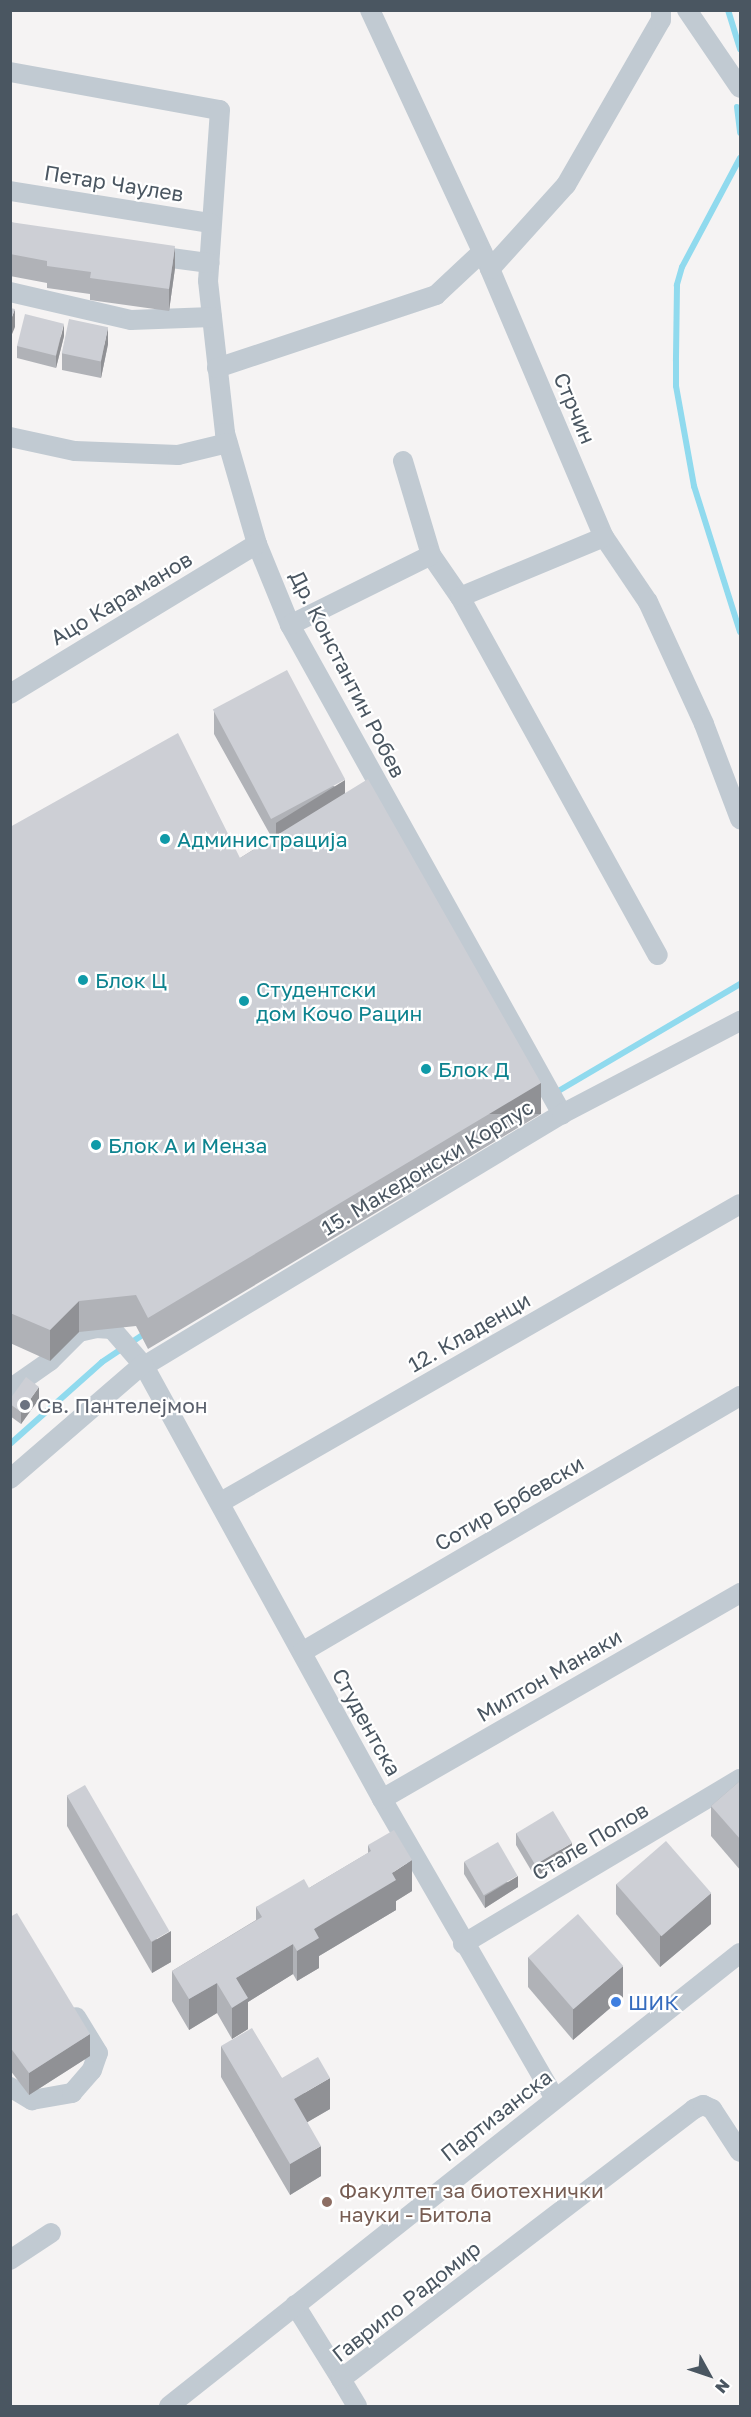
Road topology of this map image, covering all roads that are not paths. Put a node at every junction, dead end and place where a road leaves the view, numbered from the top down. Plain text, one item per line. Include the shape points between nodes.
1 (370, 10) edge
2 (661, 10) edge
3 (687, 10) edge
4 (10, 72) edge
5 (741, 88) edge
6 (10, 191) edge
7 (210, 223) junction
8 (127, 252) edge
9 (486, 260) junction
10 (209, 263) junction
11 (10, 292) edge
12 (212, 317) junction
13 (217, 368) junction
14 (10, 437) edge
15 (228, 443) junction
16 (403, 461) dead end
17 (604, 537) junction
18 (256, 544) junction
19 (431, 555) junction
20 (460, 597) junction
21 (290, 625) junction
22 (10, 694) edge
23 (741, 819) edge
24 (658, 955) dead end
25 (741, 1021) edge
26 (562, 1114) junction
27 (741, 1204) edge
28 (117, 1309) edge
29 (59, 1326) edge
30 (113, 1329) junction
31 (79, 1332) junction
32 (143, 1365) junction
33 (10, 1389) edge
34 (741, 1396) edge
35 (10, 1479) edge
36 (221, 1502) junction
37 (741, 1593) edge
38 (302, 1652) junction
39 (741, 1779) edge
40 (382, 1799) junction
41 (464, 1944) junction
42 (741, 1953) edge
43 (62, 1996) edge
44 (10, 2087) edge
45 (555, 2099) junction
46 (741, 2152) edge
47 (51, 2233) dead end
48 (10, 2260) edge
49 (295, 2305) junction
50 (341, 2379) junction
51 (169, 2406) edge
52 (357, 2406) edge

1 - 9 street, Стрчин
2 - 9 street via 661,20 566,184
3 - 5 street
4 - 7 street, Др. Константин Робев via 220,110
6 - 7 street, Петар Чаулев
7 - 10 street, Др. Константин Робев
8 - 10 street
9 - 13 street via 436,295
9 - 17 street, Стрчин
10 - 12 street, Др. Константин Робев
11 - 12 street via 131,320
12 - 13 street, Др. Константин Робев
13 - 15 street, Др. Константин Робев
14 - 15 street via 75,451 166,454
15 - 18 street, Др. Константин Робев
16 - 19 street
17 - 20 street
17 - 23 street, Стрчин via 648,602 704,724
18 - 21 street, Др. Константин Робев
18 - 22 street, Ацо Караманов
19 - 20 street
19 - 21 street
20 - 24 street
21 - 26 street, Др. Константин Робев
25 - 26 street, 15. Македонски Корпус
26 - 32 street, 15. Македонски Корпус
27 - 36 street, 12. Кладенци
28 - 30 street
29 - 31 street
30 - 31 street
30 - 32 street, Студентска
31 - 33 street via 50,1361
32 - 35 street
32 - 36 street, Студентска
34 - 38 street, Сотир Брбевски
36 - 38 street, Студентска via 231,1527
37 - 40 street, Милтон Манаки
38 - 40 street, Студентска
39 - 41 street, Стале Попов
40 - 41 street, Студентска
41 - 45 street, Студентска
42 - 45 street, Партизанска
43 - 44 street via 98,2053 92,2070 72,2093 32,2100
45 - 49 street, Партизанска
46 - 50 street, Гаврило Радомир via 712,2109 703,2105 694,2109
47 - 48 street
49 - 50 street
49 - 51 street, Партизанска
50 - 52 street, Гаврило Радомир

